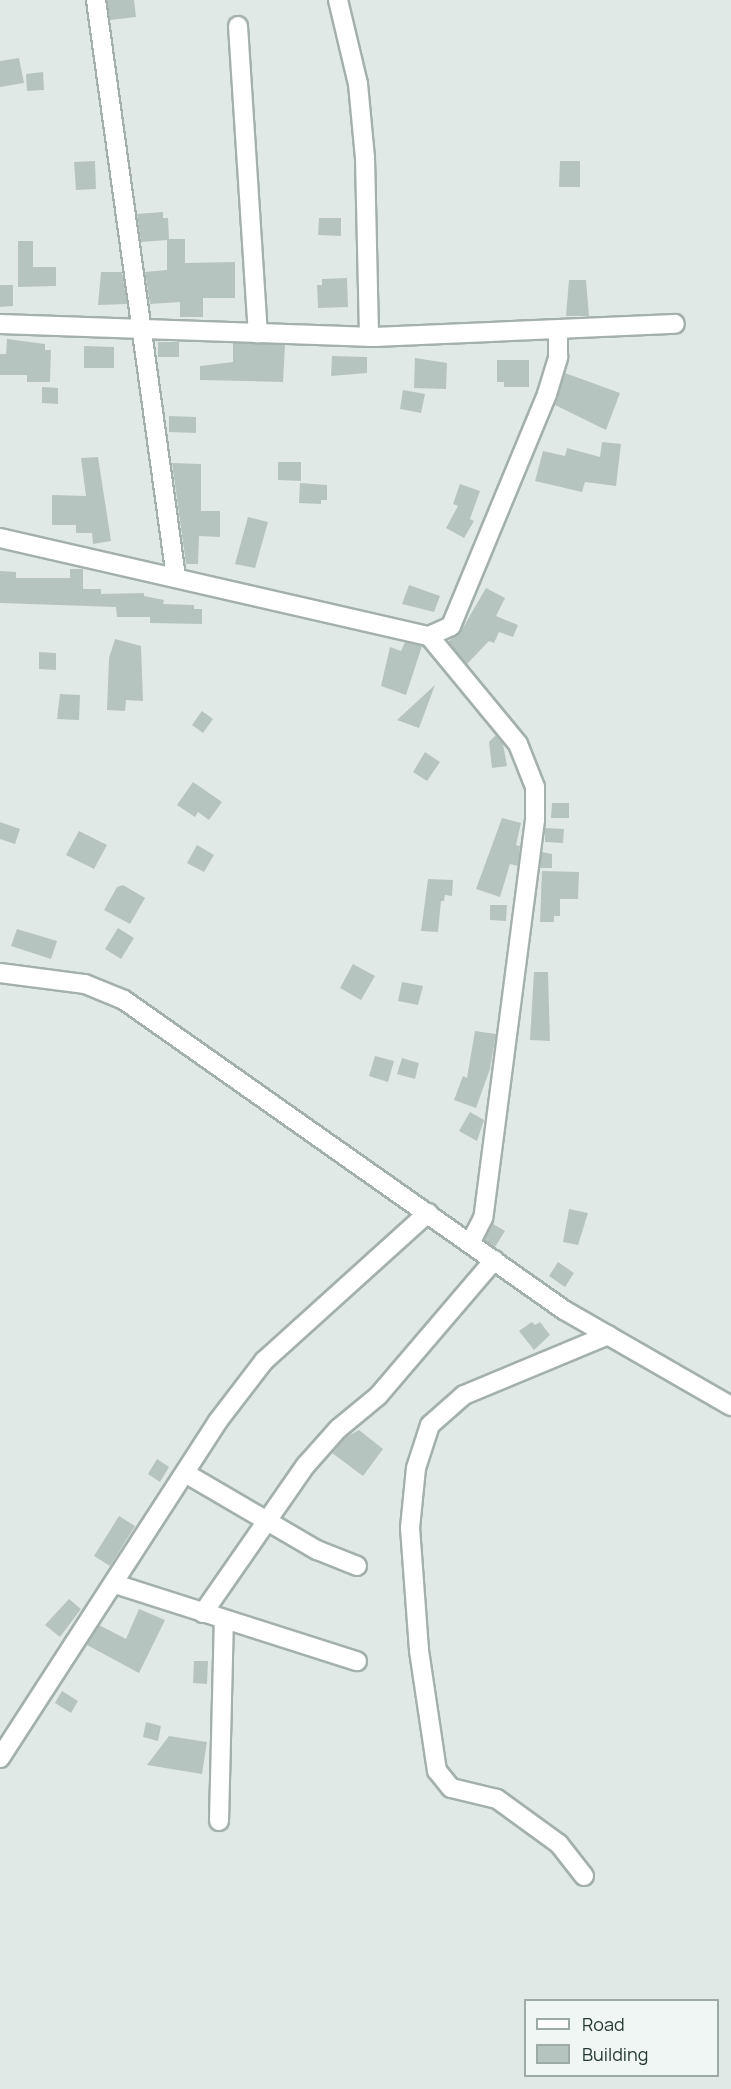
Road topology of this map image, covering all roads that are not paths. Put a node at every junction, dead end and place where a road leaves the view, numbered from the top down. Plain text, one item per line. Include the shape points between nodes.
1 (96, 0) edge
2 (338, 0) edge
3 (238, 26) dead end
4 (0, 324) edge
5 (675, 324) dead end
6 (141, 329) junction
7 (558, 331) junction
8 (258, 333) junction
9 (369, 337) junction
10 (0, 538) edge
11 (176, 577) junction
12 (429, 636) junction
13 (0, 973) edge
14 (428, 1213) junction
15 (470, 1243) junction
16 (494, 1260) junction
17 (608, 1335) junction
18 (731, 1406) edge
19 (185, 1473) junction
20 (265, 1520) junction
21 (357, 1566) dead end
22 (115, 1584) junction
23 (203, 1613) junction
24 (224, 1620) junction
25 (357, 1661) dead end
26 (0, 1758) edge
27 (219, 1821) dead end
28 (584, 1875) dead end

1 - 6 street
2 - 9 street via 358,84 365,158
3 - 8 street
4 - 6 street
5 - 7 street
6 - 8 street
6 - 11 street
7 - 9 street
7 - 12 street via 558,357 547,394 451,626
8 - 9 street
10 - 11 street
11 - 12 street
12 - 15 street via 518,744 535,787 534,831 483,1218
13 - 14 street via 85,984 124,1000
14 - 15 street
14 - 19 street via 264,1361 218,1421
15 - 16 street
16 - 17 street via 564,1310
16 - 20 street via 378,1396 338,1429 306,1465
17 - 18 street
17 - 28 street via 464,1395 430,1425 416,1468 410,1528 419,1650 437,1771 451,1788 497,1798 559,1844
19 - 20 street
19 - 22 street
20 - 21 street via 317,1550
20 - 23 street
22 - 23 street
22 - 26 street
23 - 24 street
24 - 25 street
24 - 27 street

